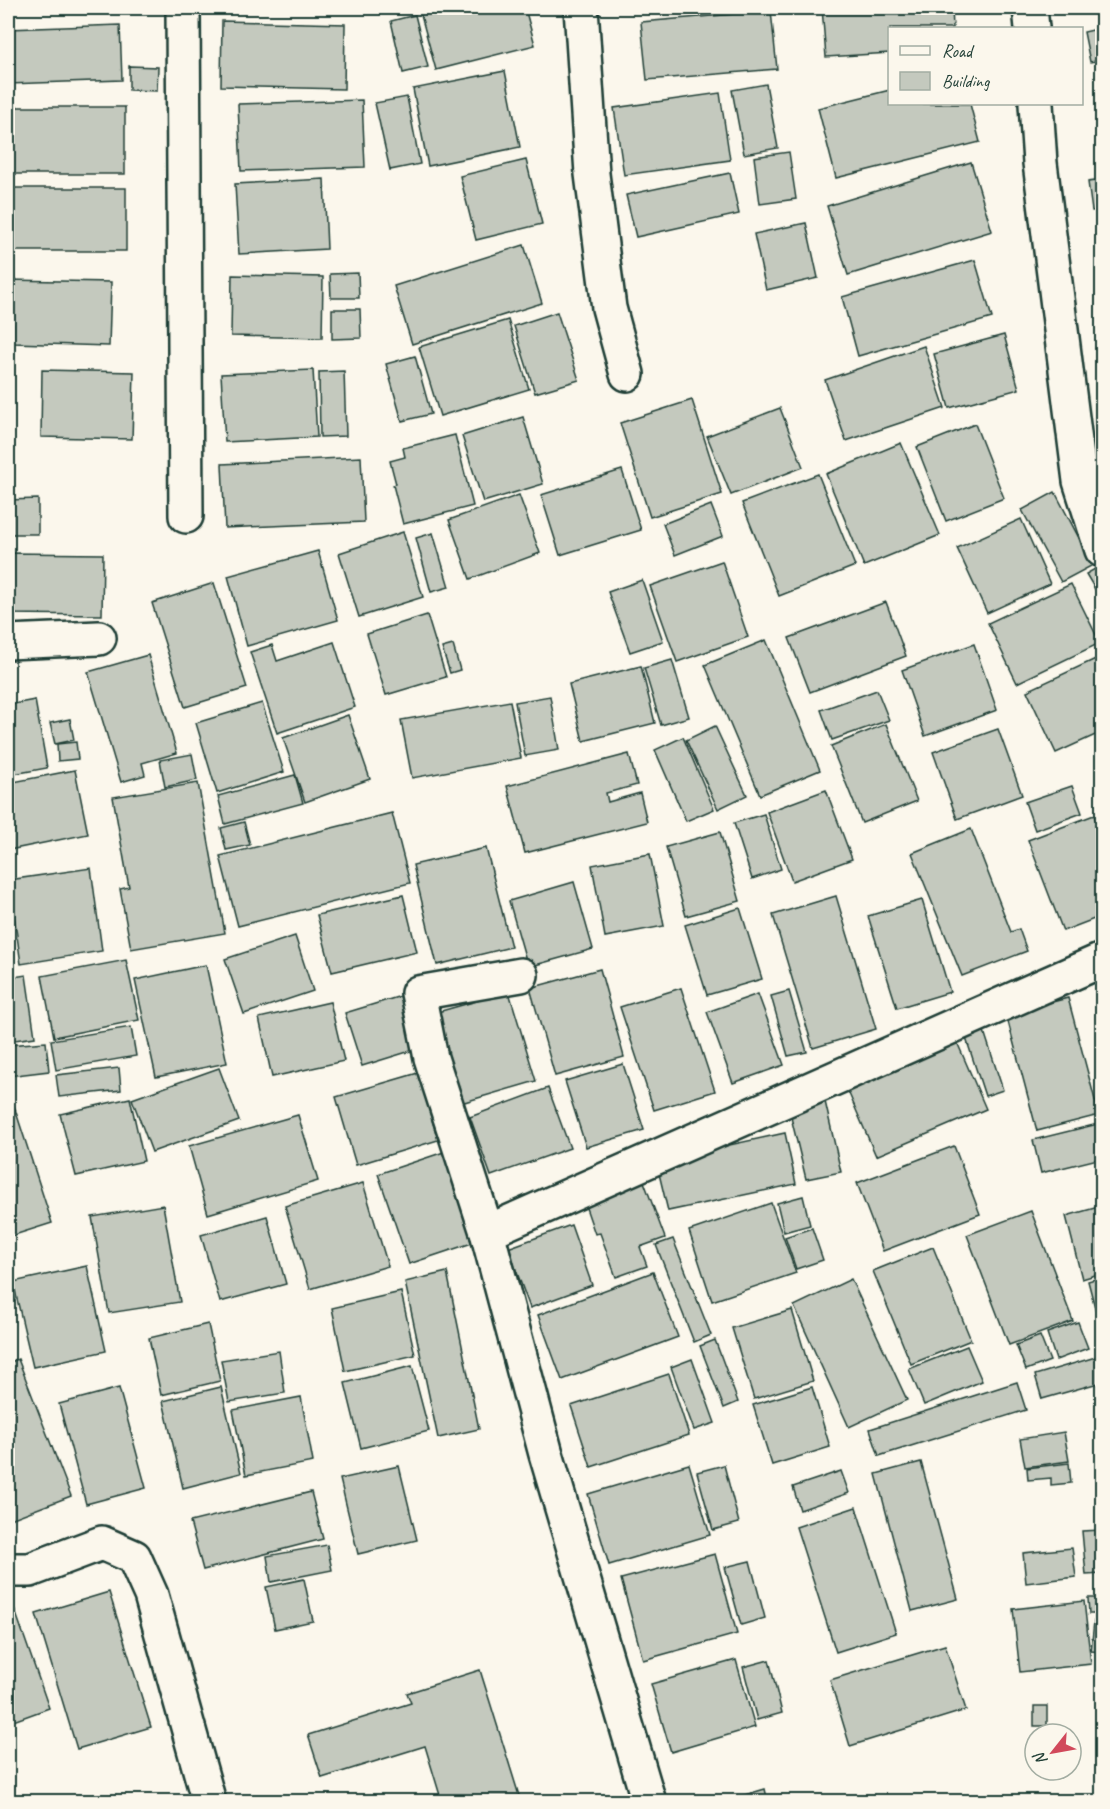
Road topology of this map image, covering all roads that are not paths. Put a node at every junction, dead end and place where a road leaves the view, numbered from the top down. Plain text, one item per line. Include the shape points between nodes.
1 (183, 8) edge
2 (581, 8) edge
3 (1030, 8) edge
4 (1032, 27) edge
5 (1036, 105) edge
6 (627, 374) dead end
7 (186, 516) dead end
8 (1102, 550) edge
9 (99, 638) dead end
10 (8, 642) edge
11 (1102, 960) edge
12 (521, 975) dead end
13 (487, 1232) junction
14 (8, 1570) edge
15 (208, 1802) edge
16 (649, 1802) edge

1 - 7 street
2 - 6 street via 592,174 609,308
3 - 4 street
5 - 8 street via 1080,482
9 - 10 street
11 - 13 street
12 - 13 street via 418,993 431,1058
13 - 16 street via 546,1454
14 - 15 street via 30,1570 102,1543 134,1557 151,1594

